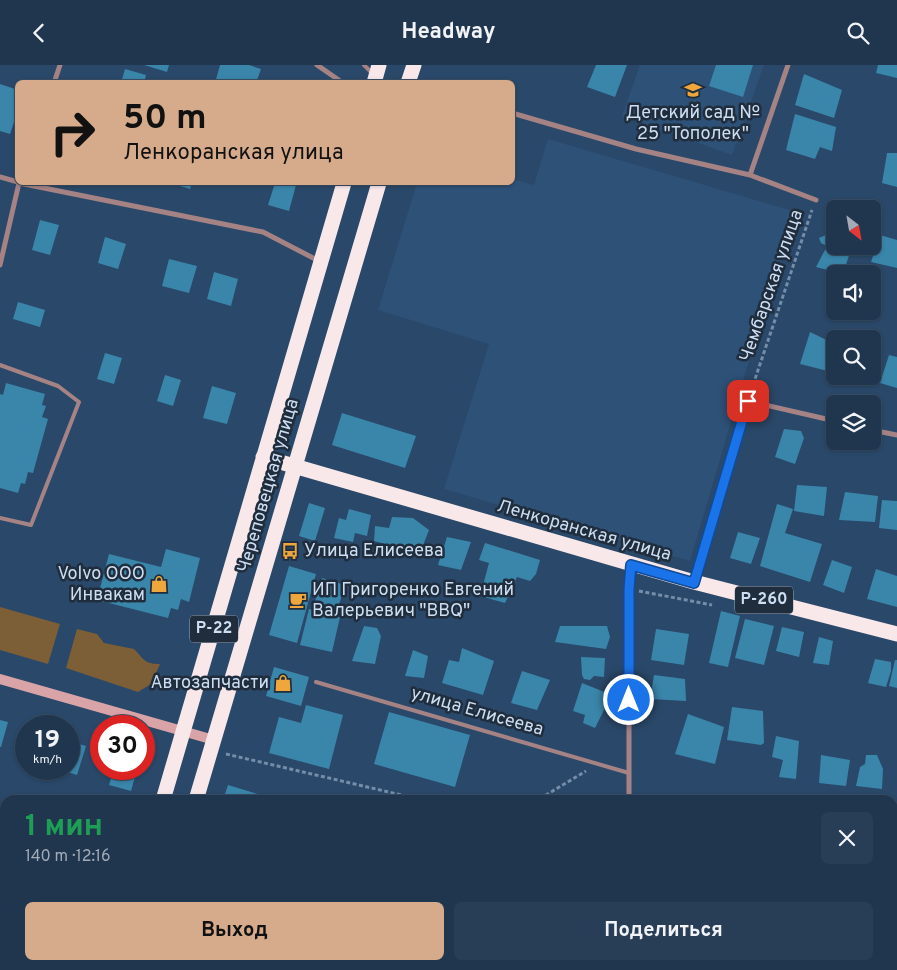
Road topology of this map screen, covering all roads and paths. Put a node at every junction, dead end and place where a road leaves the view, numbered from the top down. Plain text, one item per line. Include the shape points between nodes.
1 (60, 65) edge
2 (317, 65) edge
3 (364, 65) edge
4 (414, 65) edge
5 (788, 65) edge
6 (377, 75) edge
7 (55, 80) edge
8 (339, 80) edge
9 (409, 80) edge
10 (515, 114) edge
11 (750, 175) junction
12 (0, 177) edge
13 (15, 181) edge
14 (17, 185) edge
15 (33, 185) edge
16 (343, 185) edge
17 (378, 185) edge
18 (816, 200) joint
19 (3, 243) edge
20 (321, 262) junction
21 (0, 265) edge
22 (0, 365) edge
23 (748, 401) junction
24 (826, 419) edge
25 (881, 432) edge
26 (897, 435) edge
27 (263, 457) junction
28 (294, 465) junction
29 (0, 518) edge
30 (631, 565) junction
31 (694, 583) junction
32 (897, 634) edge
33 (0, 679) edge
34 (316, 682) dead end
35 (184, 731) junction
36 (213, 745) junction
37 (597, 764) junction
38 (629, 773) junction
39 (165, 795) edge
40 (198, 795) edge
41 (404, 795) edge
42 (546, 795) edge
43 (629, 795) edge

1 - 7 street
2 - 8 street
3 - 6 lane
4 - 9 highway
5 - 11 street
10 - 11 street via 636,149
11 - 18 street
12 - 13 street
14 - 19 street
15 - 20 street via 263,232
16 - 20 highway, Череповецкая улица / Р-22
17 - 28 highway, Череповецкая улица / Р-22
18 - 23 path, Чембарская улица
19 - 21 street
20 - 27 highway, Череповецкая улица / Р-22
22 - 29 lane via 58,386 79,402 32,525
23 - 24 street
23 - 31 street
25 - 26 street
27 - 28 highway, Ленкоранская улица
27 - 35 highway, Череповецкая улица / Р-22
28 - 30 highway, Ленкоранская улица / Р-260
28 - 36 highway, Череповецкая улица / Р-22
30 - 31 highway, Ленкоранская улица / Р-260
30 - 38 street
31 - 32 highway, Ленкоранская улица / Р-260
33 - 35 street
34 - 37 lane, улица Елисеева
35 - 36 street
35 - 39 highway, Череповецкая улица / Р-22
36 - 40 highway, Череповецкая улица / Р-22
36 - 41 path
37 - 38 lane, улица Елисеева
37 - 42 path
38 - 43 street

